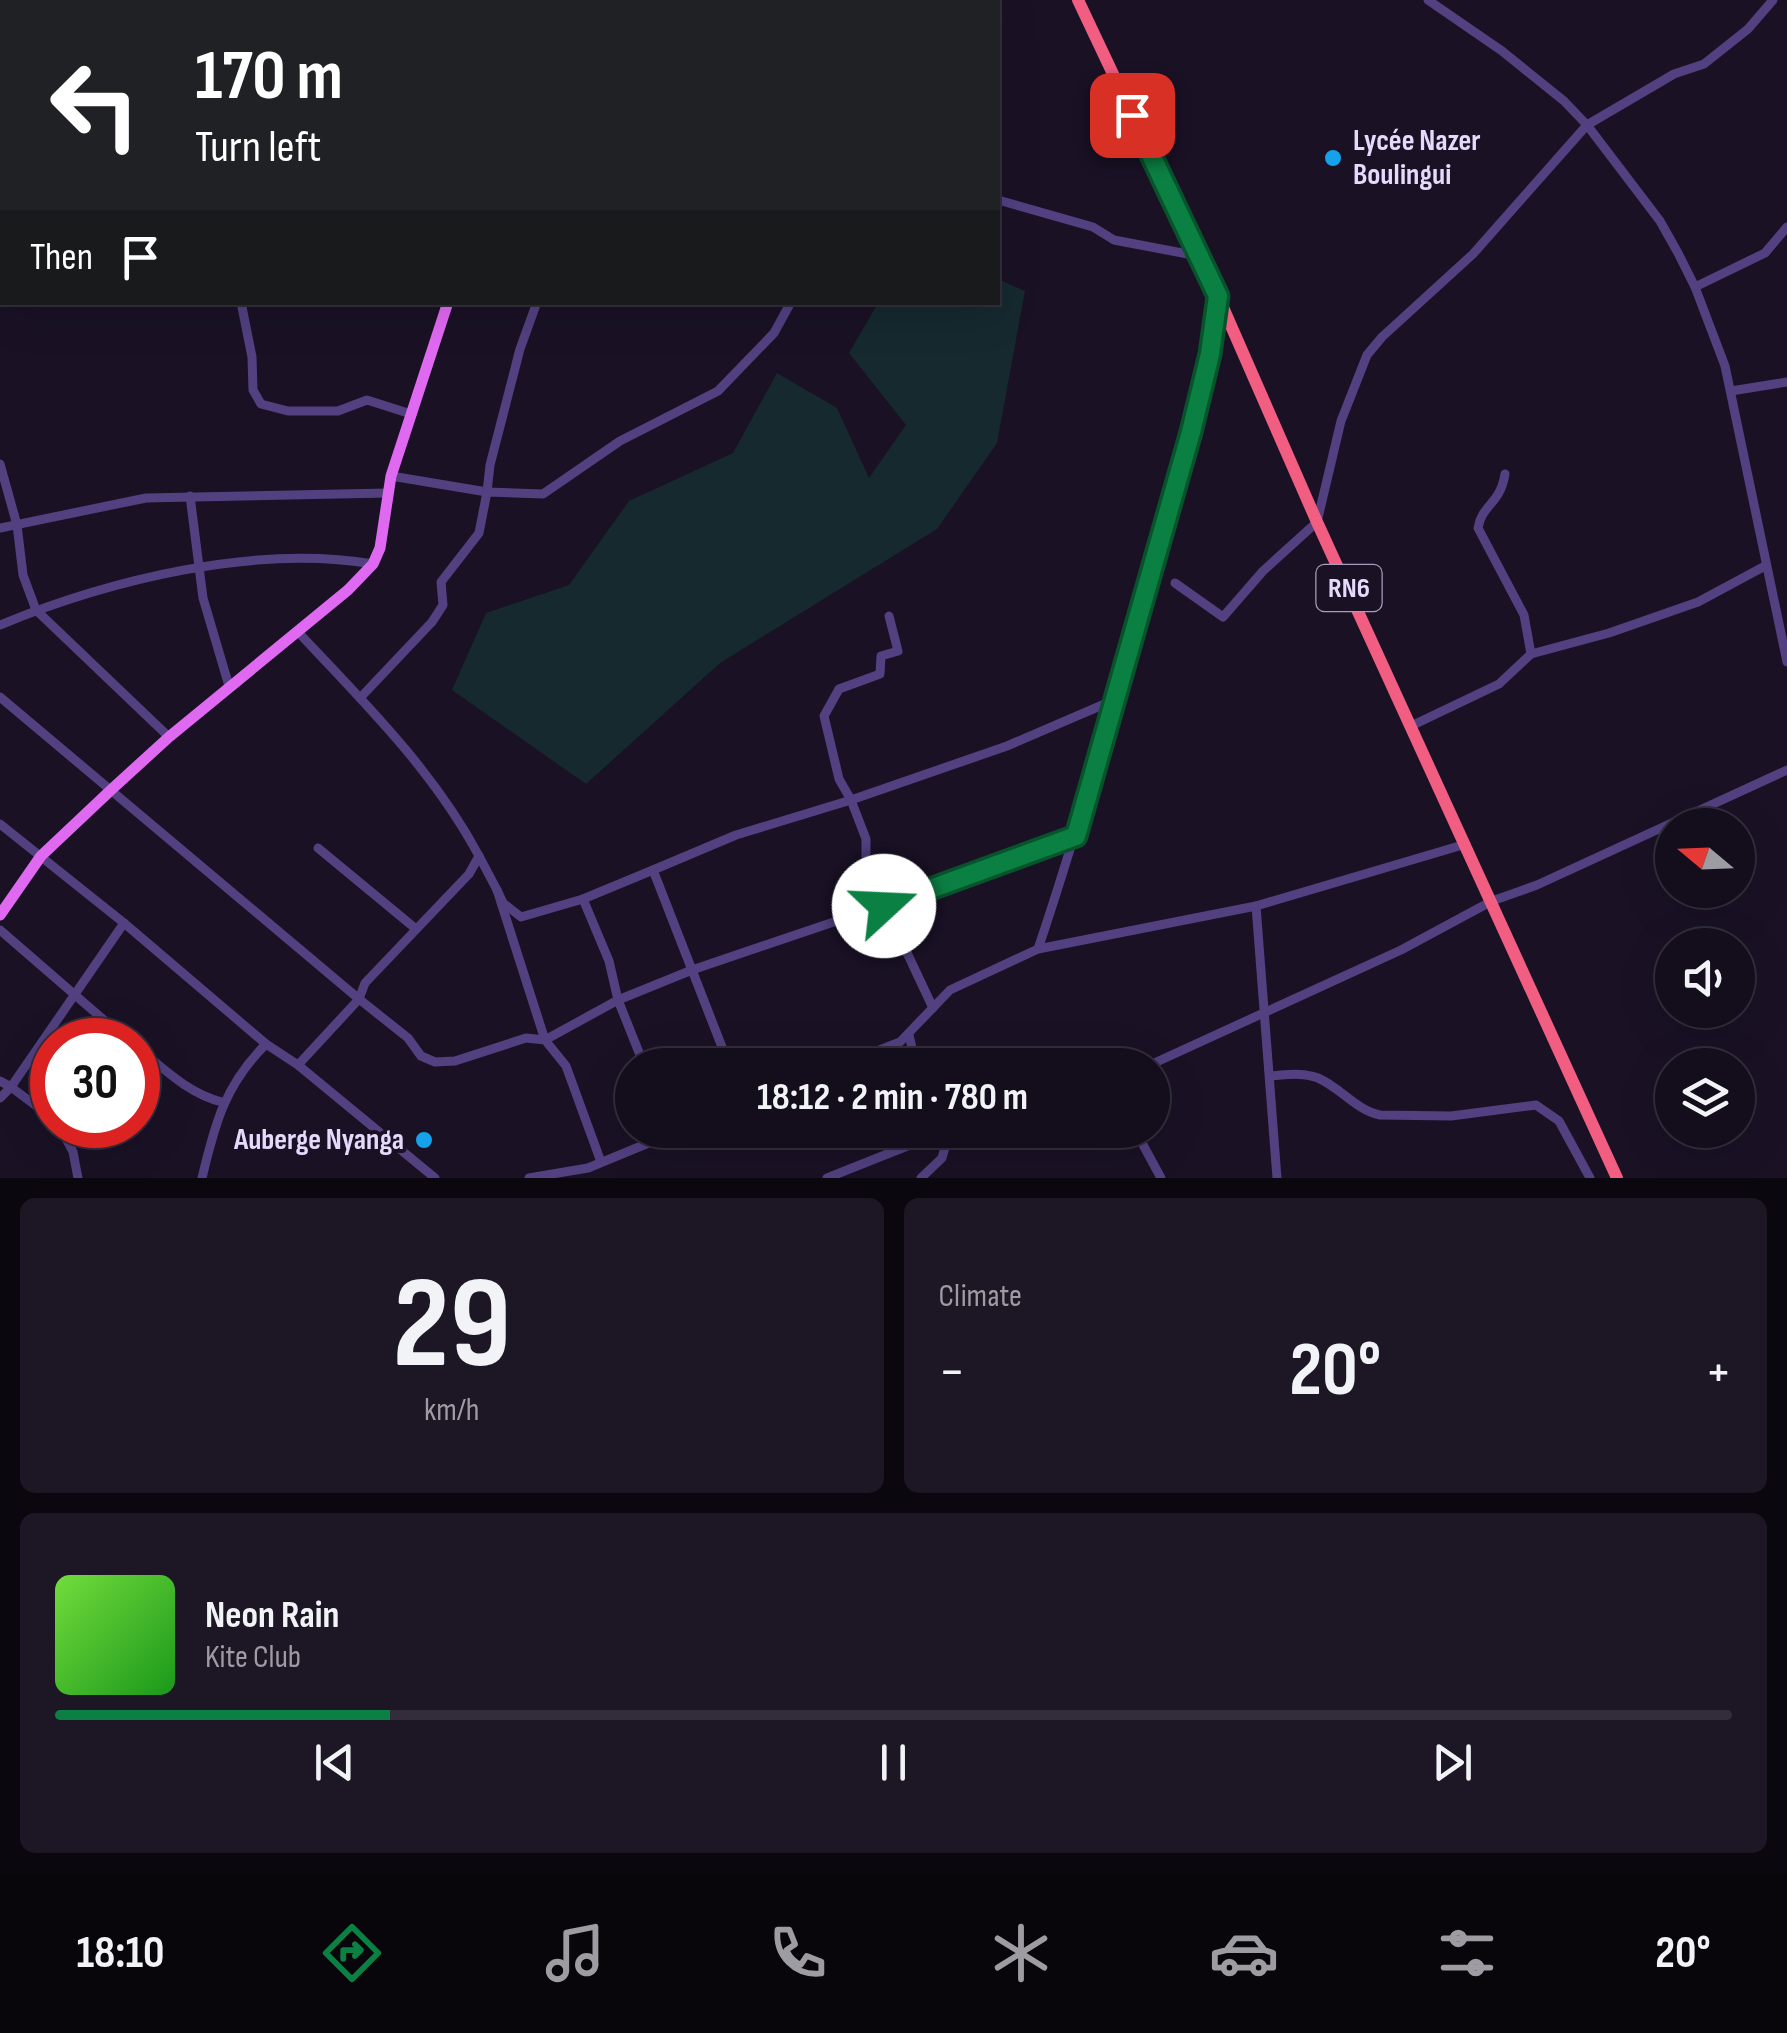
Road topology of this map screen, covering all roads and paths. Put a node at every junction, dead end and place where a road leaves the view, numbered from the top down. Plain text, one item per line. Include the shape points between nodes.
1 (1078, 0) edge
2 (1428, 0) edge
3 (1773, 0) edge
4 (1587, 125) junction
5 (1000, 201) edge
6 (1787, 227) edge
7 (1198, 256) junction
8 (1695, 286) junction
9 (1218, 296) junction
10 (243, 305) edge
11 (447, 305) edge
12 (536, 305) edge
13 (788, 305) edge
14 (1787, 382) edge
15 (1731, 391) junction
16 (411, 414) junction
17 (0, 464) edge
18 (1505, 474) dead end
19 (392, 476) junction
20 (388, 492) junction
21 (487, 492) junction
22 (190, 496) junction
23 (1317, 522) junction
24 (17, 524) junction
25 (0, 528) edge
26 (373, 564) junction
27 (1765, 566) junction
28 (198, 569) junction
29 (1175, 583) dead end
30 (36, 610) junction
31 (889, 616) dead end
32 (0, 625) edge
33 (297, 631) junction
34 (1531, 654) junction
35 (1787, 662) edge
36 (230, 686) junction
37 (0, 697) edge
38 (360, 698) junction
39 (1114, 700) junction
40 (1411, 726) junction
41 (169, 736) junction
42 (1787, 770) edge
43 (112, 789) junction
44 (851, 800) junction
45 (0, 824) edge
46 (1076, 836) junction
47 (1466, 844) junction
48 (318, 848) dead end
49 (41, 856) junction
50 (479, 856) junction
51 (654, 870) junction
52 (497, 890) junction
53 (582, 900) junction
54 (1492, 901) junction
55 (884, 906) junction
56 (1256, 906) junction
57 (0, 915) edge
58 (124, 923) junction
59 (416, 929) junction
60 (0, 930) edge
61 (1038, 949) junction
62 (692, 970) junction
63 (77, 994) junction
64 (359, 999) junction
65 (618, 1000) junction
66 (933, 1008) junction
67 (1263, 1014) junction
68 (99, 1018) edge
69 (910, 1036) junction
70 (545, 1040) junction
71 (266, 1044) junction
72 (637, 1048) edge
73 (722, 1048) edge
74 (885, 1048) edge
75 (912, 1048) edge
76 (1170, 1056) edge
77 (298, 1065) junction
78 (160, 1066) edge
79 (1270, 1076) junction
80 (0, 1082) edge
81 (11, 1087) junction
82 (0, 1098) edge
83 (30, 1101) edge
84 (222, 1102) junction
85 (71, 1148) edge
86 (635, 1148) edge
87 (902, 1148) edge
88 (947, 1148) edge
89 (1145, 1148) edge
90 (601, 1162) junction
91 (586, 1173) edge
92 (78, 1178) edge
93 (202, 1178) edge
94 (435, 1178) edge
95 (529, 1178) edge
96 (827, 1178) edge
97 (922, 1178) edge
98 (1161, 1178) edge
99 (1276, 1178) edge
100 (1590, 1178) edge
101 (1617, 1178) edge

1 - 7 highway, RN6
2 - 4 street via 1502,51
3 - 4 street via 1704,64 1674,74
4 - 8 street via 1660,220
4 - 23 street via 1474,254 1367,356 1341,421
5 - 7 street via 1093,227 1114,240
6 - 8 street via 1765,253
7 - 9 highway, RN6
8 - 15 street
9 - 23 highway, RN6
9 - 39 street via 1191,432
10 - 16 street via 253,390 261,404 338,410 367,400
11 - 16 main road
12 - 21 street
13 - 21 street via 774,334 718,391 620,441 543,494
14 - 15 street
15 - 27 street
16 - 19 main road
17 - 24 street
18 - 34 street via 1500,497 1478,528 1524,615
19 - 20 main road
19 - 21 street
20 - 22 street
20 - 26 main road
21 - 38 street via 479,534 440,582 443,605
22 - 24 street via 146,498
22 - 28 street
23 - 29 street via 1223,617
23 - 40 highway, RN6
24 - 25 street
24 - 30 street via 22,575
26 - 28 street via 328,556
26 - 33 main road
27 - 34 street via 1698,602
27 - 35 street
28 - 30 street via 157,574
28 - 36 street
30 - 32 street
30 - 41 street
31 - 44 street via 898,651 881,656 880,674 839,689 824,716
33 - 36 main road
33 - 38 street
34 - 40 street via 1500,684
36 - 41 main road
37 - 43 street
38 - 50 street via 440,794
39 - 44 street
39 - 46 street
40 - 47 highway, RN6
41 - 43 main road
42 - 54 street
43 - 49 main road
43 - 64 street
44 - 51 street
44 - 55 street via 866,839 866,868
45 - 49 street
46 - 55 street
46 - 61 street
47 - 54 highway, RN6
47 - 56 street
48 - 59 street
49 - 57 main road
49 - 58 street
50 - 52 street
50 - 59 street
51 - 53 street
51 - 62 street
52 - 53 street via 521,917
52 - 70 street
53 - 65 street
54 - 67 street
54 - 101 highway, RN6
55 - 62 street
55 - 66 street
56 - 61 street
56 - 67 street
58 - 63 street
58 - 71 street
59 - 64 street via 364,983
60 - 63 street
61 - 66 street via 950,990
62 - 65 street
62 - 73 street
63 - 68 street
63 - 81 street
64 - 70 street via 436,1062 526,1038
64 - 77 street
65 - 70 street
65 - 72 street
66 - 69 street
67 - 76 street
67 - 79 street
69 - 74 street
69 - 75 street
70 - 90 street via 566,1066
71 - 77 street
71 - 84 street
77 - 94 street
78 - 84 street
79 - 99 street
79 - 100 street via 1320,1078 1380,1115 1451,1116 1536,1105 1559,1121
80 - 81 street
81 - 82 street
81 - 83 street
84 - 93 street
85 - 92 street
86 - 90 street
87 - 96 street
88 - 97 street
89 - 98 street
90 - 91 street
91 - 95 street

